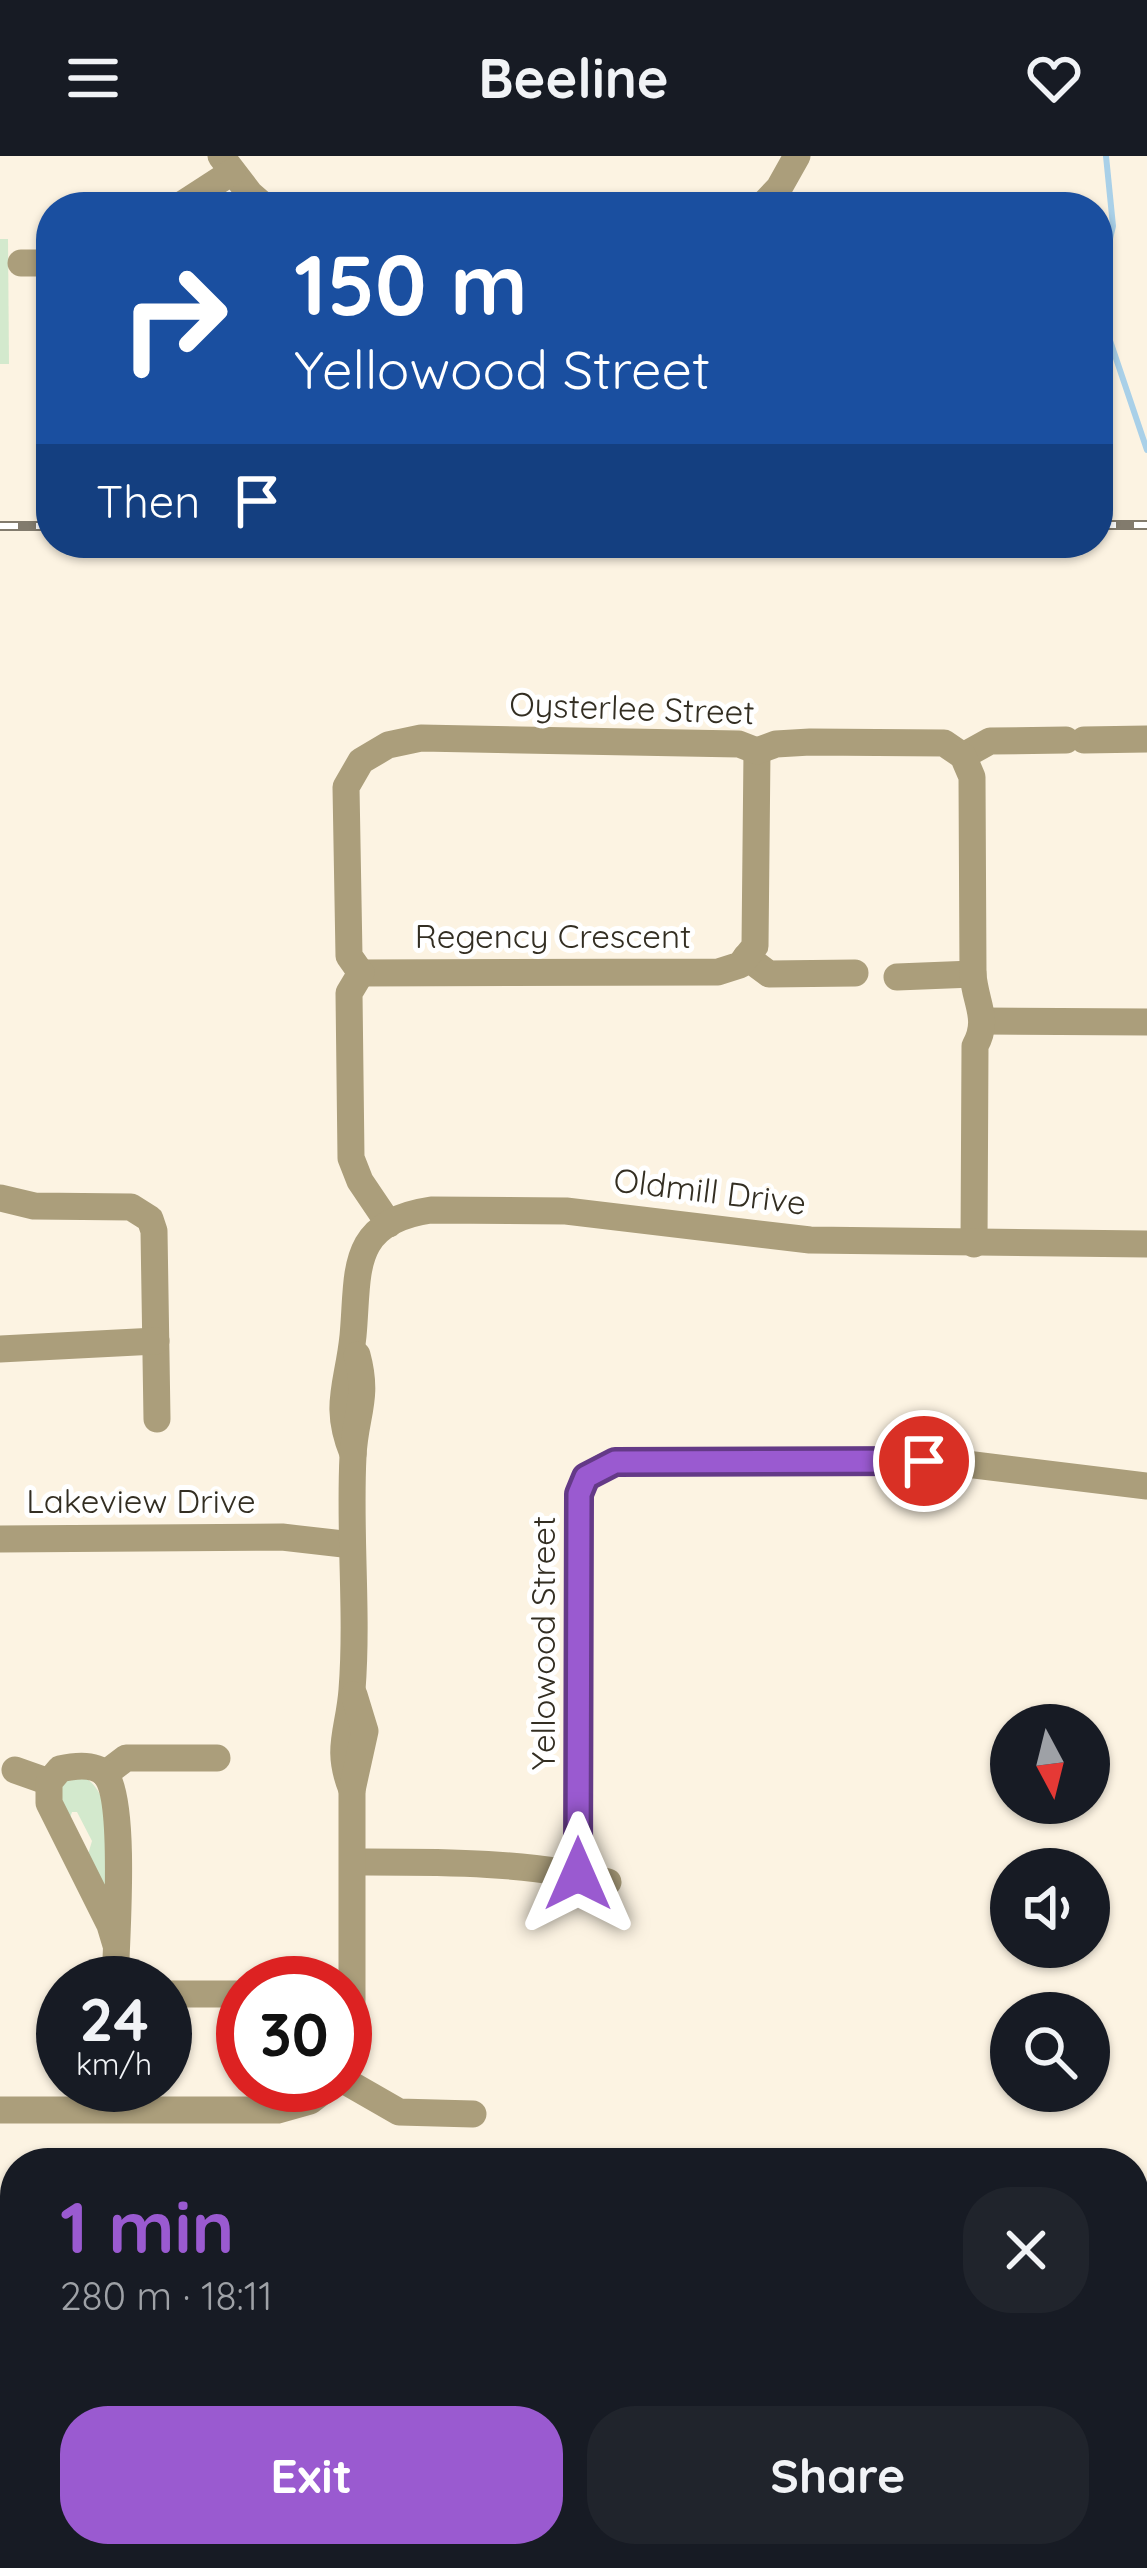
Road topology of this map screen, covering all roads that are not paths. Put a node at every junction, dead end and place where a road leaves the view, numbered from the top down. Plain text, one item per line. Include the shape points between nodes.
1 (797, 156) edge
2 (226, 164) edge
3 (195, 192) edge
4 (251, 192) edge
5 (775, 192) edge
6 (36, 262) edge
7 (21, 263) dead end
8 (1147, 740) edge
9 (758, 751) junction
10 (963, 756) junction
11 (746, 958) junction
12 (361, 973) junction
13 (855, 973) dead end
14 (973, 974) junction
15 (897, 977) dead end
16 (984, 1021) junction
17 (1147, 1022) edge
18 (0, 1198) edge
19 (388, 1224) junction
20 (974, 1244) junction
21 (1147, 1244) edge
22 (156, 1341) junction
23 (0, 1349) edge
24 (157, 1419) dead end
25 (1147, 1486) edge
26 (352, 1536) junction
27 (0, 1539) edge
28 (218, 1758) dead end
29 (15, 1770) dead end
30 (105, 1774) junction
31 (49, 1782) junction
32 (354, 1867) junction
33 (578, 1874) junction
34 (608, 1882) dead end
35 (116, 1946) junction
36 (116, 1956) edge
37 (350, 1956) edge
38 (372, 2096) edge
39 (36, 2106) edge
40 (0, 2110) edge
41 (473, 2114) dead end

1 - 5 street
2 - 3 street
2 - 4 street
6 - 7 street
8 - 10 street via 990,741
9 - 10 street, Oysterlee Street via 810,742 944,742
9 - 11 street via 754,946
9 - 12 street, Oysterlee Street via 739,744 421,738 388,745 361,761 346,787 349,956
10 - 14 street via 972,777
11 - 12 street, Regency Crescent via 718,972
11 - 13 street via 769,974
12 - 19 street, Oysterlee Street via 350,993 350,1152
14 - 15 street
14 - 16 street
16 - 17 street
16 - 20 street via 975,1046
18 - 22 street via 142,1210 154,1232
19 - 20 street, Oldmill Drive via 431,1210 566,1210 811,1240
19 - 26 street via 356,1268 340,1417 353,1454
20 - 21 street, Oldmill Drive
22 - 23 street
22 - 24 street
25 - 33 street, Yellowood Street via 950,1462 615,1462 597,1469 579,1494
26 - 27 street, Lakeview Drive
26 - 32 street via 352,1690 341,1746 352,1790
28 - 30 street via 126,1758
29 - 31 street
30 - 31 street via 69,1767
30 - 35 street via 117,1822
31 - 35 street via 49,1803
32 - 33 street
32 - 37 street
33 - 34 street
35 - 36 street
38 - 41 street via 399,2112
39 - 40 street

